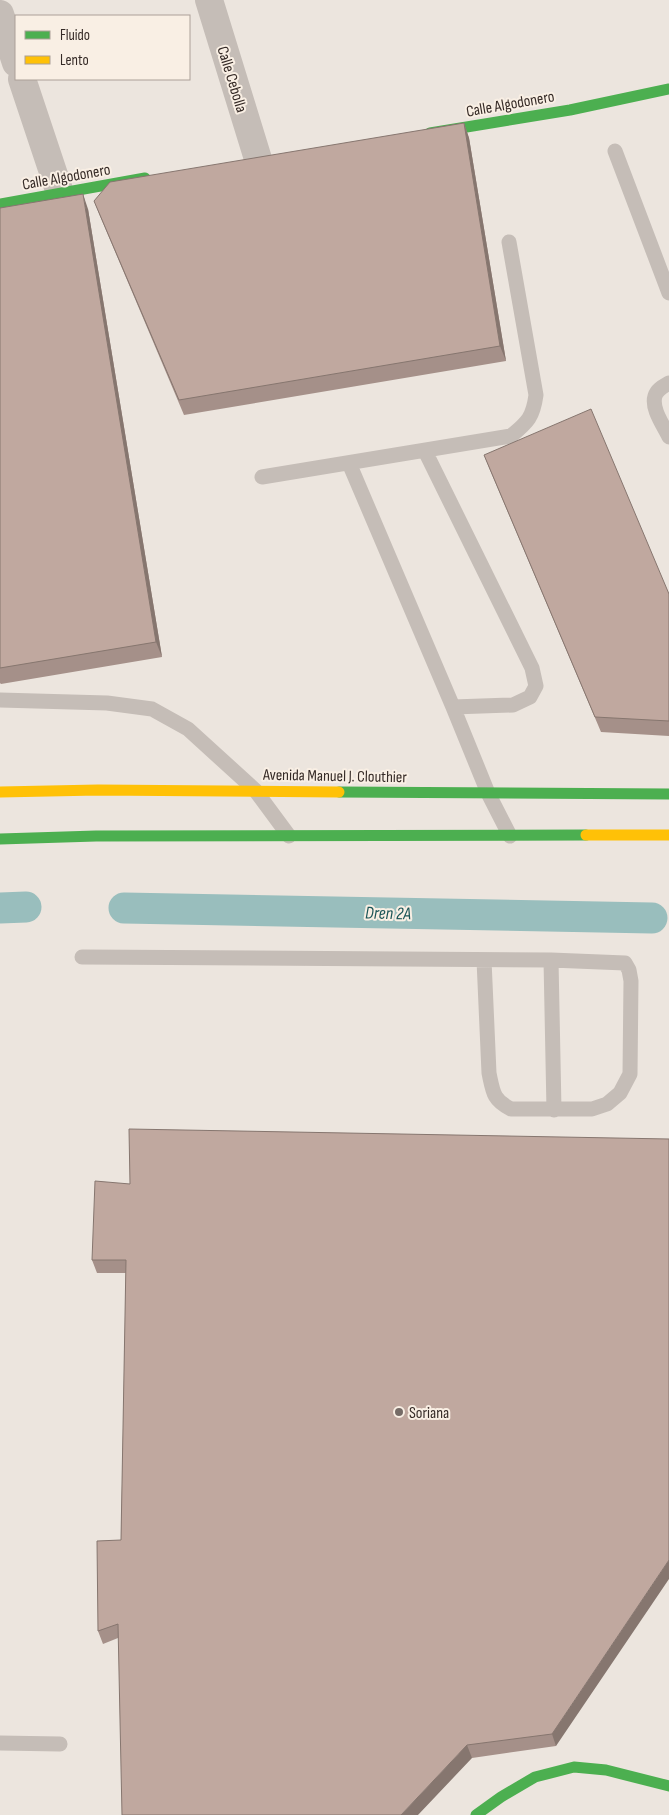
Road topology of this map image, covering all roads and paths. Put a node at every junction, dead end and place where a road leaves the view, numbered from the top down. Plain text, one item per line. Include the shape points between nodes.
1 (209, 0) edge
2 (0, 14) edge
3 (15, 60) edge
4 (22, 80) edge
5 (669, 89) edge
6 (419, 134) edge
7 (615, 151) dead end
8 (258, 159) edge
9 (154, 177) edge
10 (60, 193) junction
11 (0, 204) edge
12 (509, 242) dead end
13 (669, 293) edge
14 (669, 382) edge
15 (669, 437) edge
16 (425, 451) junction
17 (349, 462) junction
18 (262, 477) dead end
19 (0, 700) edge
20 (454, 707) junction
21 (255, 790) junction
22 (0, 792) edge
23 (488, 793) junction
24 (669, 794) edge
25 (289, 836) junction
26 (510, 836) junction
27 (669, 836) edge
28 (0, 839) edge
29 (82, 957) dead end
30 (484, 960) junction
31 (551, 960) junction
32 (554, 1110) junction
33 (0, 1743) edge
34 (60, 1744) dead end
35 (669, 1786) edge
36 (476, 1815) edge

1 - 8 street, Calle Cebolla
2 - 3 street
4 - 10 street
5 - 6 main road, Calle Algodonero
7 - 13 lane
9 - 10 main road, Calle Algodonero
10 - 11 main road, Calle Algodonero
12 - 16 lane via 536,395 534,411 511,436
14 - 15 lane via 659,388 655,396 656,408
16 - 17 lane
16 - 20 lane via 532,668 536,686 530,697 513,705
17 - 18 lane
17 - 20 lane
19 - 21 lane via 107,703 152,709 188,729
20 - 23 lane
21 - 22 main road, Avenida Manuel J. Clouthier
21 - 23 main road, Avenida Manuel J. Clouthier
21 - 25 lane
23 - 24 main road, Avenida Manuel J. Clouthier
23 - 26 lane
25 - 26 main road
25 - 28 main road
26 - 27 main road
29 - 30 lane
30 - 31 lane
30 - 32 lane via 488,1074 492,1090 500,1103 511,1109
31 - 32 lane
31 - 32 lane via 625,963 631,981 630,1074 620,1093 607,1104 592,1110
33 - 34 lane
35 - 36 main road via 606,1770 574,1767 535,1776

